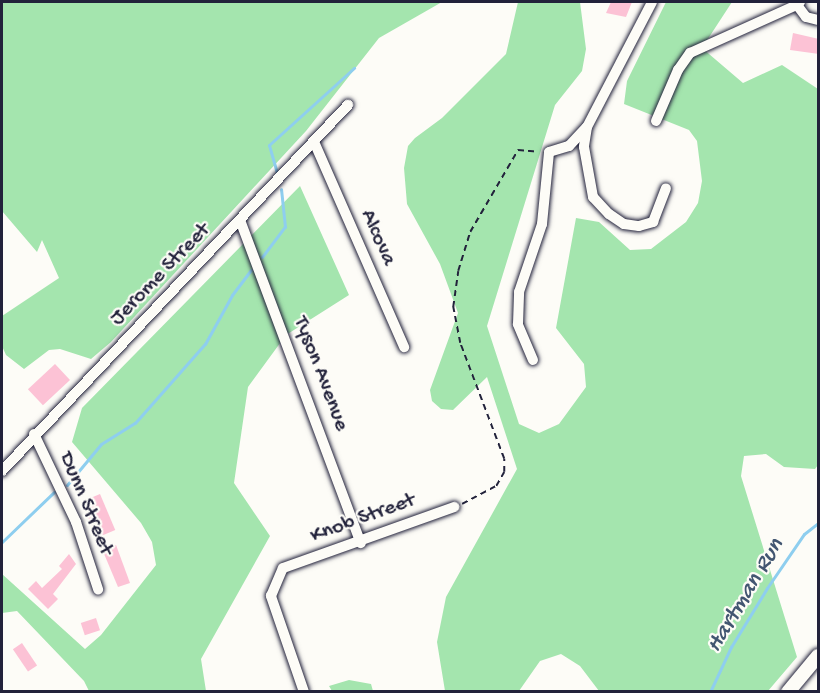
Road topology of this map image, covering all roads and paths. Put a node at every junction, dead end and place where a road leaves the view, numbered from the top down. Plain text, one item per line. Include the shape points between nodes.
1 (652, 2) edge
2 (798, 3) edge
3 (819, 20) edge
4 (348, 105) dead end
5 (656, 121) dead end
6 (587, 127) junction
7 (315, 144) junction
8 (549, 153) junction
9 (666, 188) dead end
10 (240, 220) junction
11 (404, 347) dead end
12 (533, 360) dead end
13 (34, 434) junction
14 (2, 471) edge
15 (454, 507) joint
16 (361, 543) junction
17 (99, 589) dead end
18 (819, 656) edge
19 (304, 692) edge
20 (788, 692) edge

1 - 6 street
2 - 3 street via 806,17
2 - 5 street via 690,53
4 - 7 street, Jerome Street
6 - 8 street via 569,146
6 - 9 street via 584,147 593,197 609,214 624,224 639,226 653,222
7 - 10 street, Jerome Street
7 - 11 street, Alcova
8 - 12 street via 542,224 519,292 518,324
8 - 15 path via 518,150 470,232 458,271 453,308 460,343 504,459 504,472 496,486
10 - 13 street, Jerome Street
10 - 16 street, Tyson Avenue
13 - 14 street, Jerome Street
13 - 17 street, Dunn Street via 75,522
15 - 16 street, Knob Street
16 - 19 street, Knob Street via 283,568 271,596
18 - 20 main road

